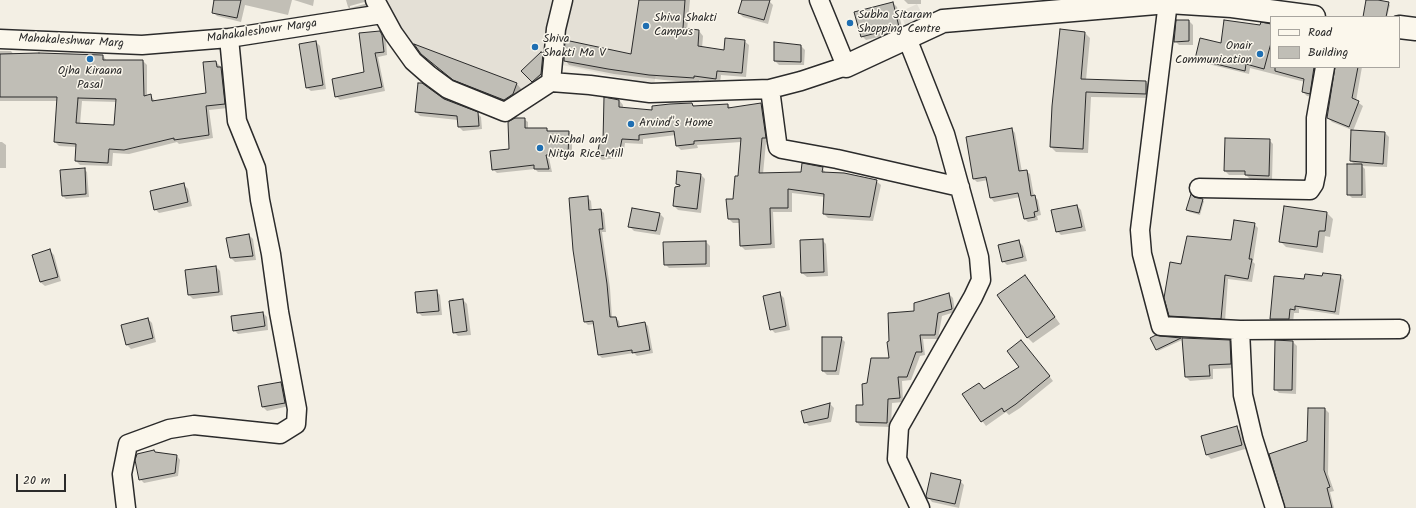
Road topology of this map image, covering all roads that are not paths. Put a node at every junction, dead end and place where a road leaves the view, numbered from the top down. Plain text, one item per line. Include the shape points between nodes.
1 (563, 0) edge
2 (819, 0) edge
3 (1168, 2) junction
4 (1234, 2) edge
5 (379, 7) edge
6 (1309, 16) edge
7 (1400, 27) edge
8 (1416, 29) edge
9 (0, 38) edge
10 (229, 38) junction
11 (907, 38) junction
12 (142, 45) joint
13 (846, 66) junction
14 (1324, 68) edge
15 (551, 82) junction
16 (770, 89) junction
17 (960, 187) junction
18 (1198, 188) dead end
19 (1400, 329) dead end
20 (1240, 330) junction
21 (126, 508) edge
22 (920, 508) edge
23 (1275, 508) edge

1 - 15 street via 556,29
2 - 13 street
3 - 4 main road
3 - 11 main road via 943,21
3 - 20 street via 1140,230 1142,254 1161,326
4 - 6 main road
5 - 10 street, Mahakaleshowr Marga
5 - 15 street via 393,33 413,61 448,89 505,112
7 - 8 main road
9 - 12 street, Mahakaleshwar Marg
10 - 12 street, Mahakaleshowr Marga
10 - 21 street via 237,121 256,168 297,409 296,424 280,434 194,425 169,430 128,444 122,474
11 - 13 main road
11 - 17 street via 945,134
13 - 16 street
14 - 18 street via 1316,118 1316,174 1310,190
15 - 16 street via 650,93
16 - 17 street via 778,147
17 - 22 street via 979,257 981,280 974,297 899,427 897,459
19 - 20 street
20 - 23 street via 1243,395 1253,438

